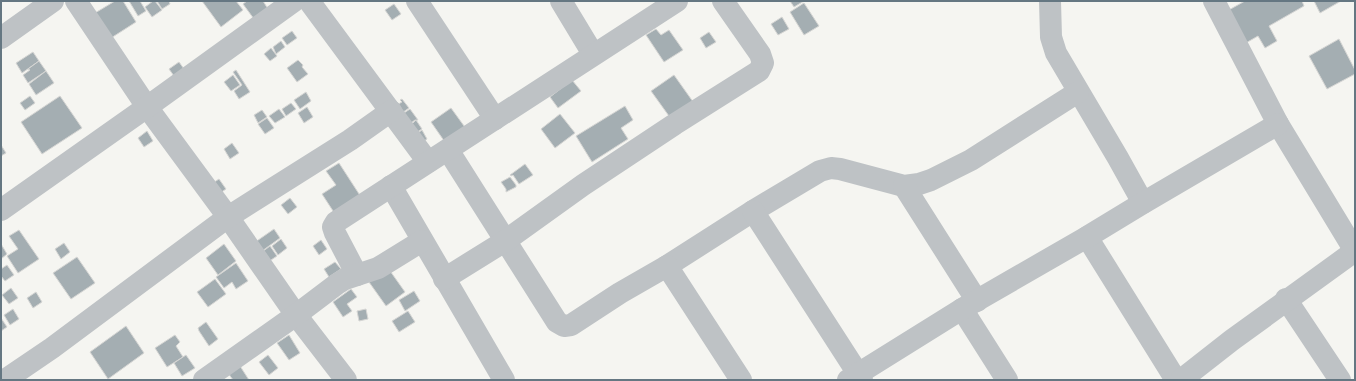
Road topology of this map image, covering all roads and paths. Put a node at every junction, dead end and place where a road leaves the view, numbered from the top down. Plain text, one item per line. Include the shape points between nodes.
1 (53, 1) edge
2 (76, 1) edge
3 (294, 1) edge
4 (309, 1) edge
5 (417, 1) edge
6 (561, 1) edge
7 (677, 1) edge
8 (723, 1) edge
9 (1214, 1) edge
10 (1055, 6) edge
11 (1, 38) edge
12 (593, 54) junction
13 (1078, 92) junction
14 (147, 107) junction
15 (391, 111) junction
16 (495, 119) junction
17 (1278, 124) junction
18 (448, 150) junction
19 (428, 162) junction
20 (391, 186) junction
21 (904, 186) junction
22 (1143, 202) junction
23 (1, 210) edge
24 (753, 211) junction
25 (228, 217) junction
26 (1088, 237) junction
27 (422, 240) junction
28 (505, 242) junction
29 (1355, 251) edge
30 (667, 266) junction
31 (357, 275) junction
32 (444, 278) junction
33 (1286, 299) junction
34 (969, 305) junction
35 (296, 315) junction
36 (856, 378) edge
37 (5, 380) edge
38 (204, 380) edge
39 (346, 380) edge
40 (504, 380) edge
41 (741, 380) edge
42 (1007, 380) edge
43 (1176, 380) edge
44 (1181, 380) edge
45 (1340, 380) edge

1 - 11 street
2 - 14 street
3 - 14 street
4 - 15 street
5 - 16 street
6 - 12 street
7 - 12 street
8 - 28 street via 760,54 763,63 759,71 583,185
9 - 17 street
10 - 13 street via 1051,37 1056,54
12 - 16 street
13 - 21 street via 971,160 931,180
13 - 22 street
14 - 23 street
14 - 25 street
15 - 19 street
15 - 25 street
16 - 18 street
17 - 22 street
17 - 29 street
18 - 19 street
18 - 28 street
19 - 20 street
20 - 27 street
20 - 31 street via 336,222 333,227
21 - 24 street via 831,168 820,171
21 - 34 street
22 - 26 street
24 - 30 street
24 - 36 street
25 - 35 street
25 - 37 street
26 - 34 street
26 - 43 street
27 - 31 street via 378,268
27 - 32 street
28 - 30 street via 557,322 564,326
28 - 32 street
29 - 33 street
30 - 41 street
31 - 35 street via 337,284
32 - 40 street
33 - 44 street
33 - 45 street
34 - 36 street
34 - 42 street
35 - 38 street
35 - 39 street

